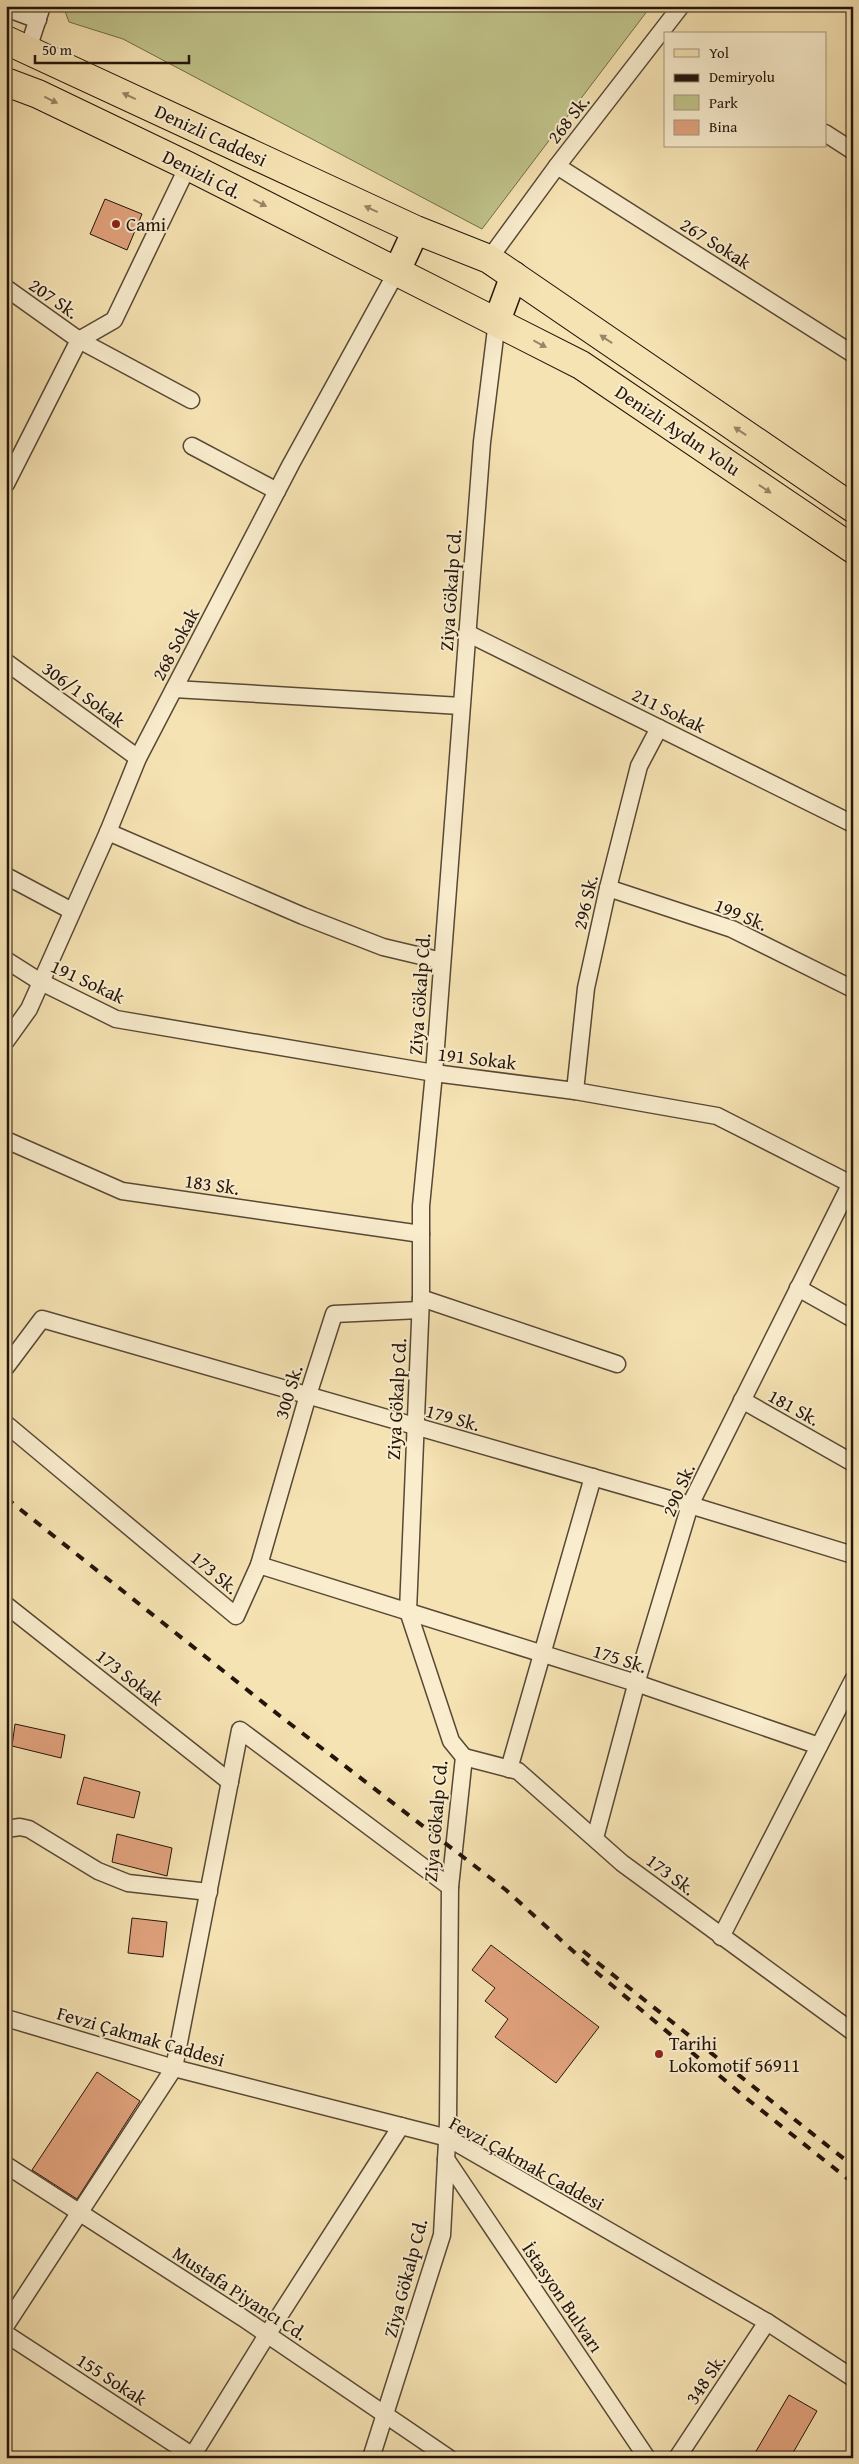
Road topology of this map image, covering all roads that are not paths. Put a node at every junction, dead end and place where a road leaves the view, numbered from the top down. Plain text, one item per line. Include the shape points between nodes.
1 (681, 6) edge
2 (6, 8) edge
3 (40, 13) edge
4 (668, 32) edge
5 (664, 37) edge
6 (17, 45) edge
7 (6, 82) edge
8 (826, 134) edge
9 (853, 151) edge
10 (188, 166) junction
11 (557, 166) junction
12 (416, 230) junction
13 (489, 259) junction
14 (396, 273) junction
15 (514, 275) junction
16 (6, 288) edge
17 (497, 321) junction
18 (79, 340) junction
19 (853, 354) edge
20 (191, 400) dead end
21 (192, 446) dead end
22 (8, 473) edge
23 (277, 491) junction
24 (853, 508) edge
25 (853, 549) edge
26 (466, 633) junction
27 (6, 662) edge
28 (174, 689) junction
29 (461, 706) junction
30 (659, 728) junction
31 (138, 758) junction
32 (853, 824) edge
33 (108, 832) junction
34 (6, 876) edge
35 (608, 888) junction
36 (72, 911) junction
37 (6, 960) edge
38 (442, 961) junction
39 (39, 982) junction
40 (853, 989) edge
41 (6, 1041) edge
42 (434, 1073) junction
43 (575, 1091) junction
44 (6, 1140) edge
45 (852, 1182) edge
46 (421, 1234) junction
47 (798, 1288) junction
48 (420, 1304) junction
49 (853, 1319) edge
50 (617, 1364) dead end
51 (6, 1367) edge
52 (308, 1395) junction
53 (742, 1400) junction
54 (6, 1424) edge
55 (414, 1427) junction
56 (853, 1463) edge
57 (593, 1477) junction
58 (690, 1505) junction
59 (853, 1554) edge
60 (259, 1566) junction
61 (6, 1605) edge
62 (408, 1611) junction
63 (542, 1654) junction
64 (636, 1684) junction
65 (851, 1689) edge
66 (819, 1746) junction
67 (464, 1757) junction
68 (510, 1769) junction
69 (230, 1782) junction
70 (6, 1829) edge
71 (595, 1838) junction
72 (450, 1887) junction
73 (208, 1892) junction
74 (720, 1937) junction
75 (6, 2018) edge
76 (853, 2032) edge
77 (174, 2068) junction
78 (401, 2126) junction
79 (448, 2138) junction
80 (446, 2159) junction
81 (6, 2165) edge
82 (81, 2213) junction
83 (767, 2322) junction
84 (6, 2325) edge
85 (6, 2334) edge
86 (267, 2334) junction
87 (853, 2378) edge
88 (386, 2415) junction
89 (193, 2457) edge
90 (371, 2458) edge
91 (450, 2458) edge
92 (647, 2458) edge
93 (677, 2458) edge

1 - 4 street, 268 Sk.
2 - 3 street
3 - 6 street
5 - 11 street, 268 Sk.
12 -> 6 highway, Denizli Caddesi
7 -> 10 highway, Denizli Cd. via 38,94
8 - 9 street
10 -> 14 highway, Denizli Cd.
10 - 18 street via 114,320
11 - 13 street, 268 Sk.
11 - 19 street, 267 Sokak
12 - 13 highway, Denizli Caddesi
12 - 14 main road
13 - 15 highway, Denizli Aydın Yolu
14 - 17 highway, Denizli Cd.
14 - 23 street, 268 Sokak
15 - 17 main road
24 -> 15 highway, Denizli Aydın Yolu
16 - 18 street, 207 Sk.
17 -> 25 highway, Denizli Aydın Yolu via 581,365
17 - 26 street, Ziya Gökalp Cd. via 482,442
18 - 20 street, 207 Sk.
18 - 22 street
21 - 23 street
23 - 28 street, 268 Sokak
26 - 29 street, Ziya Gökalp Cd.
26 - 30 street, 211 Sokak
27 - 31 street, 306/1 Sokak
28 - 29 street
28 - 31 street, 268 Sokak
29 - 38 street, Ziya Gökalp Cd.
30 - 32 street, 211 Sokak
30 - 35 street, 296 Sk. via 639,766
31 - 33 street, 268 Sokak
33 - 36 street, 268 Sokak
33 - 38 street via 383,947
34 - 36 street
35 - 40 street, 199 Sk. via 732,929
35 - 43 street, 296 Sk. via 586,988
36 - 39 street, 268 Sokak
37 - 39 street, 191 Sokak
38 - 42 street, Ziya Gökalp Cd.
39 - 41 street, 268 Sokak via 29,1009
39 - 42 street, 191 Sokak via 116,1019
42 - 43 street, 191 Sokak
42 - 46 street, Ziya Gökalp Cd.
43 - 45 street, 191 Sokak via 717,1116
44 - 46 street, 183 Sk. via 122,1191
45 - 47 street, 290 Sk.
46 - 48 street, Ziya Gökalp Cd.
47 - 49 street
47 - 53 street, 290 Sk.
48 - 50 street, 300 Sk.
48 - 52 street, 300 Sk. via 334,1314
48 - 55 street, Ziya Gökalp Cd.
51 - 52 street, 179 Sk. via 42,1319
52 - 55 street, 179 Sk.
52 - 60 street, 300 Sk.
53 - 56 street, 181 Sk.
53 - 58 street, 290 Sk.
54 - 60 street, 173 Sk. via 236,1616
55 - 57 street, 179 Sk.
55 - 62 street, Ziya Gökalp Cd.
57 - 58 street, 179 Sk.
57 - 63 street
58 - 59 street, 179 Sk.
58 - 64 street, 290 Sk.
60 - 62 street, 173 Sk.
61 - 69 street, 173 Sokak
62 - 63 street, 175 Sk.
62 - 67 street, Ziya Gökalp Cd. via 451,1741
63 - 64 street, 175 Sk.
63 - 68 street
64 - 66 street, 175 Sk.
64 - 71 street, 290 Sk.
65 - 66 street
66 - 74 street
67 - 68 street, 173 Sk.
67 - 72 street, Ziya Gökalp Cd.
68 - 71 street, 173 Sk. via 518,1771
69 - 72 street via 240,1730
69 - 73 street
70 - 73 street via 29,1828 98,1871 128,1883
71 - 74 street, 173 Sk. via 622,1863
72 - 79 street, Ziya Gökalp Cd.
73 - 77 street
74 - 76 street, 173 Sk.
75 - 77 street, Fevzi Çakmak Caddesi
77 - 78 street, Fevzi Çakmak Caddesi
77 - 82 street
78 - 79 street, Fevzi Çakmak Caddesi
78 - 86 street
79 - 80 street, Ziya Gökalp Cd.
79 - 83 street, Fevzi Çakmak Caddesi
80 - 88 street, Ziya Gökalp Cd. via 442,2235
80 - 92 street, İstasyon Bulvarı
81 - 82 street, Mustafa Piyancı Cd.
82 - 84 street
82 - 86 street, Mustafa Piyancı Cd.
83 - 87 street, Fevzi Çakmak Caddesi
83 - 93 street, 348 Sk.
85 - 89 street, 155 Sokak
86 - 88 street, Mustafa Piyancı Cd.
86 - 89 street
88 - 90 street, Ziya Gökalp Cd.
88 - 91 street, Mustafa Piyancı Cd.

